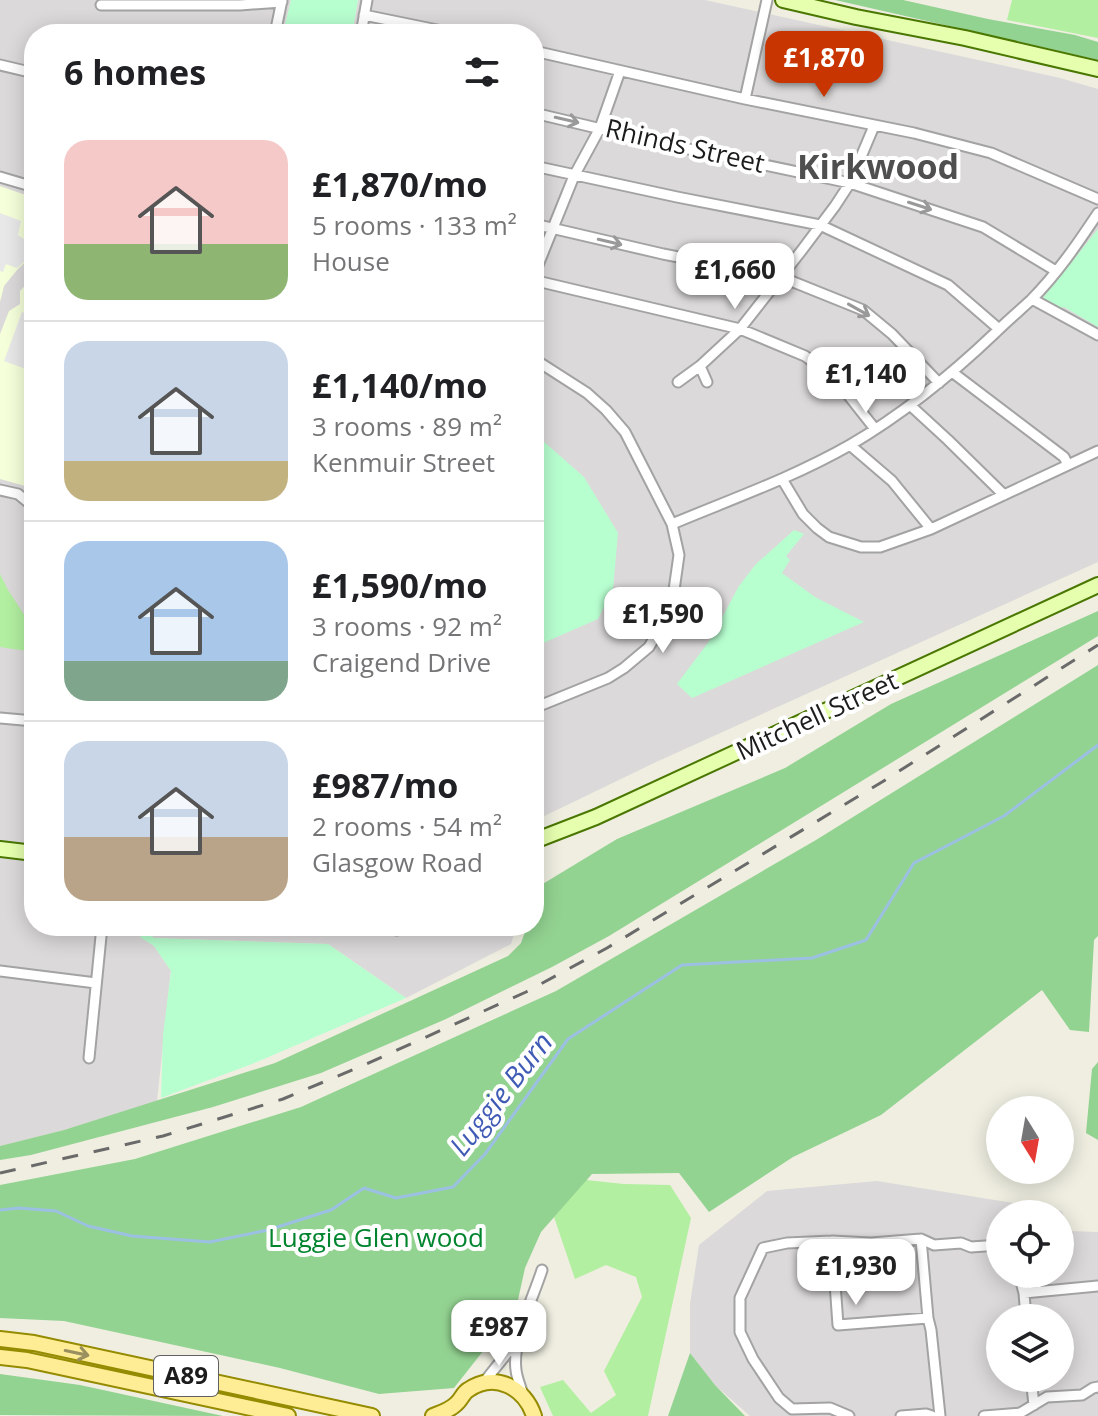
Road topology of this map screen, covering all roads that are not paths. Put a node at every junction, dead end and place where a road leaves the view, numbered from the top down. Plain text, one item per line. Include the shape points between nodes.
1 (367, 0) edge
2 (767, 0) edge
3 (783, 0) edge
4 (282, 1) edge
5 (101, 5) dead end
6 (364, 15) junction
7 (277, 24) edge
8 (363, 24) edge
9 (408, 24) edge
10 (544, 53) edge
11 (0, 65) edge
12 (1098, 69) edge
13 (24, 71) edge
14 (620, 71) junction
15 (745, 99) junction
16 (544, 115) edge
17 (874, 126) junction
18 (600, 128) junction
19 (544, 168) edge
20 (574, 176) junction
21 (0, 177) edge
22 (850, 183) junction
23 (24, 184) edge
24 (1098, 199) edge
25 (1098, 213) edge
26 (820, 225) junction
27 (544, 226) edge
28 (552, 228) junction
29 (544, 249) edge
30 (1056, 271) junction
31 (781, 277) junction
32 (544, 282) edge
33 (1032, 299) junction
34 (740, 329) junction
35 (999, 329) junction
36 (1098, 335) edge
37 (544, 365) edge
38 (700, 366) junction
39 (952, 372) junction
40 (678, 382) dead end
41 (707, 382) dead end
42 (939, 383) junction
43 (911, 406) junction
44 (875, 429) junction
45 (850, 445) junction
46 (1098, 451) edge
47 (1068, 465) junction
48 (782, 479) junction
49 (0, 490) edge
50 (1004, 495) junction
51 (24, 499) edge
52 (672, 524) junction
53 (931, 529) junction
54 (1098, 585) edge
55 (544, 704) edge
56 (0, 718) edge
57 (24, 720) edge
58 (544, 837) edge
59 (0, 849) edge
60 (24, 852) edge
61 (101, 936) edge
62 (0, 971) edge
63 (96, 983) junction
64 (89, 1058) dead end
65 (921, 1239) junction
66 (832, 1241) junction
67 (986, 1246) edge
68 (542, 1270) dead end
69 (1098, 1286) edge
70 (1023, 1288) edge
71 (1024, 1293) junction
72 (1025, 1304) edge
73 (928, 1318) junction
74 (519, 1338) junction
75 (0, 1339) edge
76 (0, 1357) edge
77 (484, 1382) junction
78 (1098, 1387) edge
79 (1033, 1392) edge
80 (523, 1395) junction
81 (1034, 1405) junction
82 (454, 1411) edge
83 (288, 1416) edge
84 (372, 1416) edge
85 (433, 1416) edge
86 (534, 1416) edge
87 (849, 1416) edge
88 (901, 1416) edge
89 (932, 1416) edge
90 (940, 1416) edge
91 (984, 1416) edge

1 - 6 street
2 - 15 street
3 - 12 street
4 - 5 street
4 - 7 street
6 - 8 street
6 - 9 street
10 - 14 street
11 - 13 street
14 - 15 street
14 - 18 street
15 - 17 street
16 -> 18 street, Rhinds Street
17 - 22 street
17 - 24 street via 991,153
18 - 20 street
18 - 22 street, Rhinds Street
19 - 20 street
20 - 26 street
20 - 28 street
21 - 23 street
22 - 26 street
22 -> 30 street, Rhinds Street via 983,227
25 - 30 street
26 - 31 street
26 - 35 street via 948,285
27 - 28 street
28 - 29 street
28 -> 31 street
30 - 33 street
31 - 34 street
31 -> 42 street via 863,310
32 - 34 street
33 - 35 street
33 - 36 street
34 - 38 street
34 - 44 street via 805,356 834,377
35 - 39 street
37 - 52 street via 587,393 625,432
38 - 40 street
38 - 41 street
39 - 42 street
39 - 47 street
42 - 43 street
43 - 44 street
43 - 50 street
44 - 45 street
45 - 48 street
45 - 53 street via 892,481
46 - 47 street
47 - 50 street
48 - 52 street
48 - 53 street via 811,523 843,543 880,547
49 - 51 street
50 - 53 street
52 - 55 street via 679,555 674,590 649,647 608,678
54 - 58 street, Mitchell Street
56 - 57 street
59 - 60 street
61 - 63 street
62 - 63 street
63 - 64 street
65 - 66 street
65 - 67 street via 934,1245
65 - 73 street
66 - 73 street via 838,1325
66 - 87 street via 763,1248 740,1298 740,1332 779,1398 792,1409 830,1408
68 - 74 street
69 - 71 street
70 - 71 street
71 - 72 street
73 - 90 street
74 - 77 street
74 - 80 street via 516,1367
75 -> 84 main road, A89
76 - 83 main road, A89
77 - 80 main road via 505,1383
77 - 82 main road via 467,1391
78 - 81 street via 1082,1395 1047,1397
79 - 81 street
80 - 86 main road
81 - 91 street via 1020,1413
82 - 85 main road
88 - 89 street

